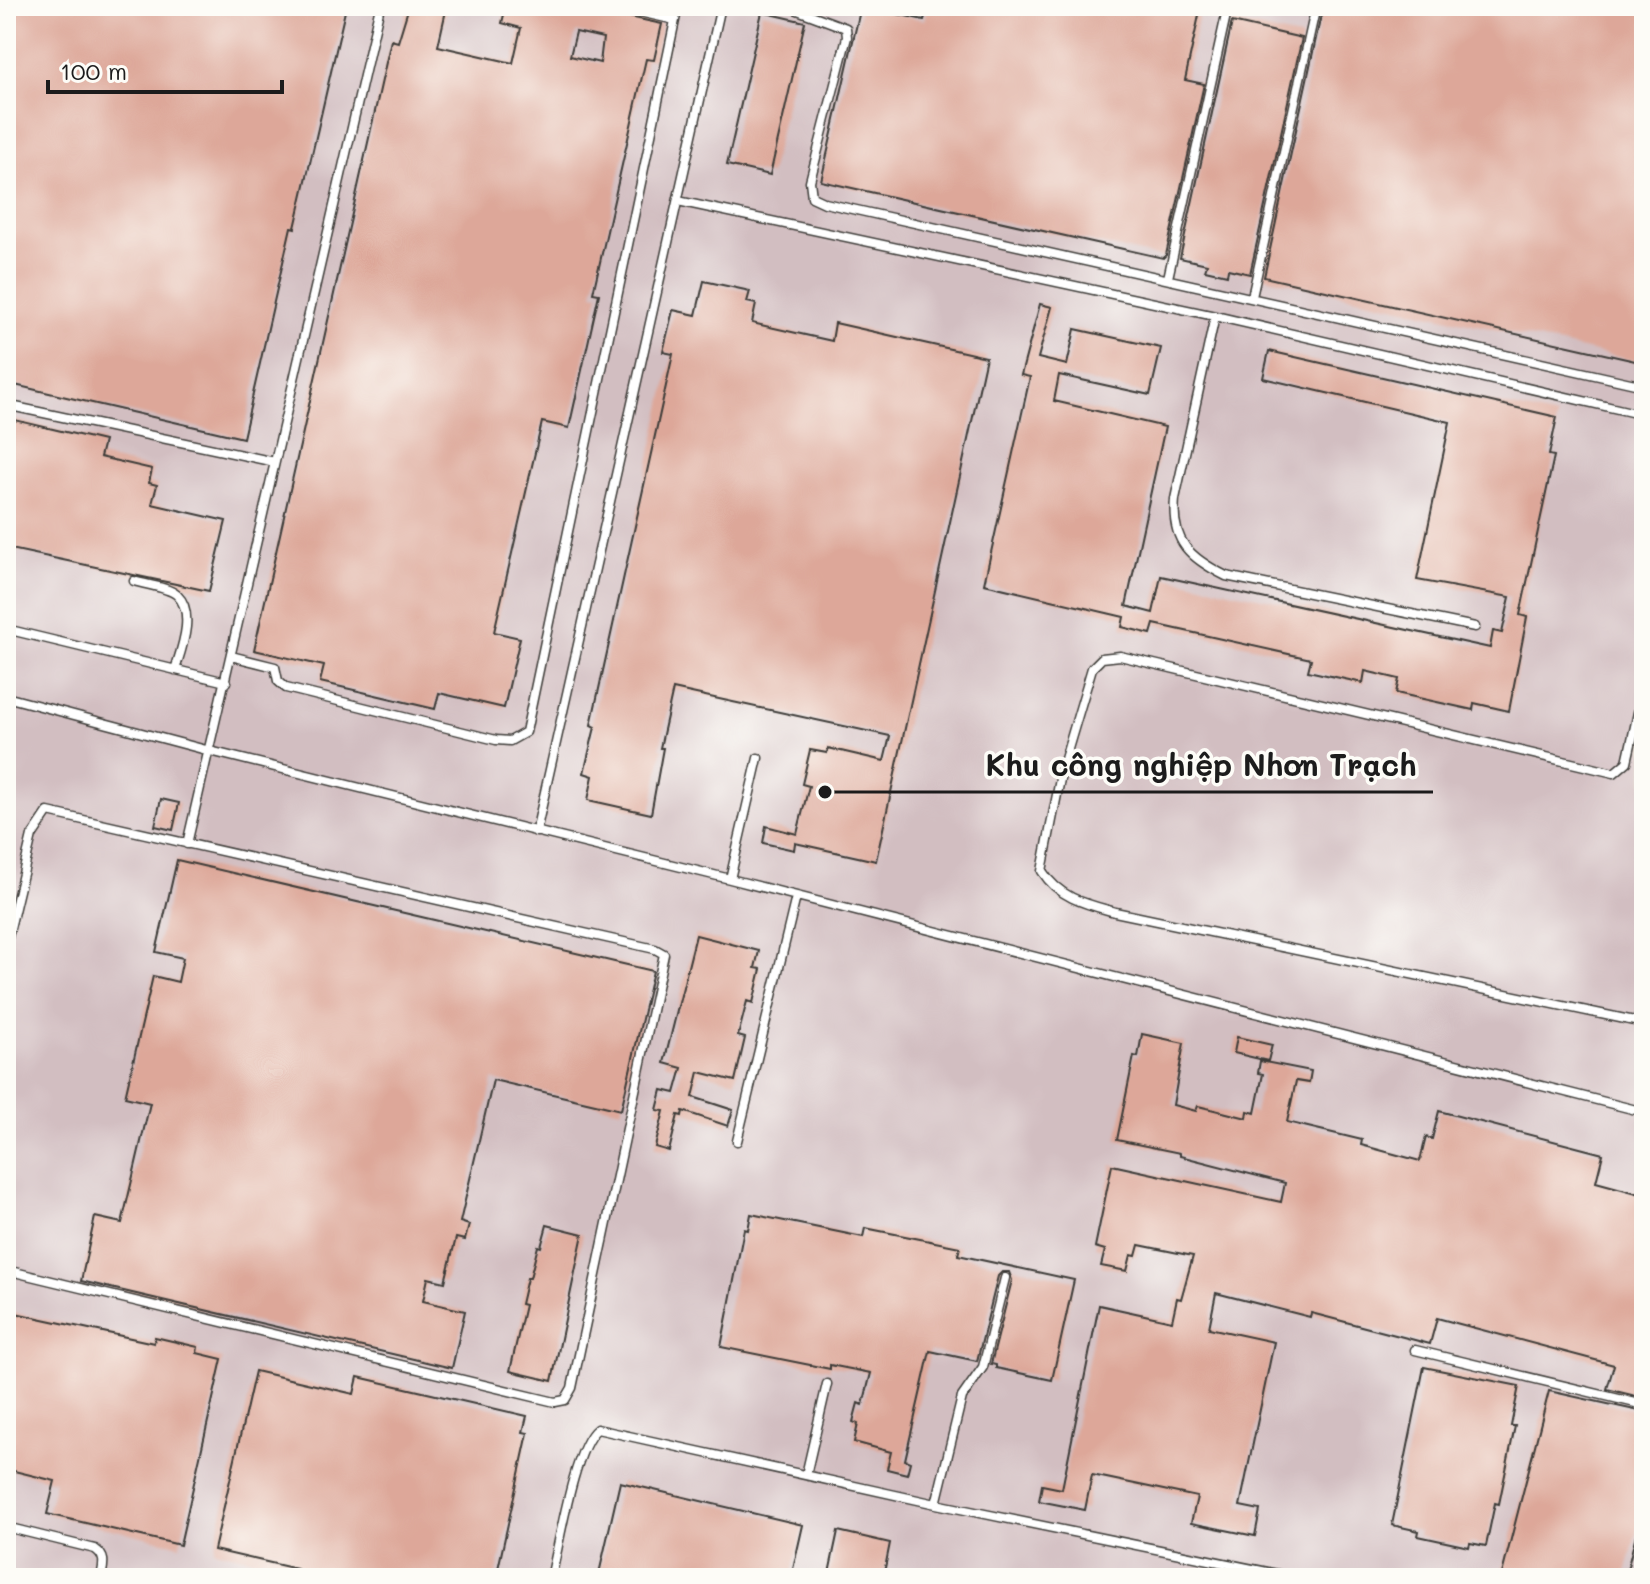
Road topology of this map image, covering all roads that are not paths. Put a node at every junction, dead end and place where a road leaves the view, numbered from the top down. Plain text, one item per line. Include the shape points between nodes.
1 (367, 6) edge
2 (613, 6) edge
3 (678, 6) edge
4 (721, 6) edge
5 (787, 6) edge
6 (1228, 6) edge
7 (1316, 6) edge
8 (380, 7) edge
9 (675, 20) junction
10 (678, 201) junction
11 (1168, 278) junction
12 (1252, 297) junction
13 (1215, 316) junction
14 (1644, 386) edge
15 (6, 405) edge
16 (1644, 415) edge
17 (275, 462) junction
18 (134, 581) dead end
19 (1475, 627) dead end
20 (6, 629) edge
21 (231, 656) junction
22 (175, 670) junction
23 (226, 682) junction
24 (1644, 686) edge
25 (6, 697) edge
26 (210, 751) junction
27 (758, 758) dead end
28 (536, 832) junction
29 (187, 844) junction
30 (730, 879) junction
31 (796, 897) junction
32 (6, 945) edge
33 (1644, 1023) edge
34 (1644, 1112) edge
35 (737, 1141) dead end
36 (6, 1270) edge
37 (1005, 1278) dead end
38 (1415, 1350) dead end
39 (827, 1384) dead end
40 (1644, 1405) edge
41 (806, 1475) junction
42 (936, 1504) junction
43 (6, 1527) edge
44 (101, 1578) edge
45 (551, 1578) edge
46 (1297, 1578) edge

1 - 8 lane
2 - 9 lane
3 - 9 lane
4 - 10 lane
5 - 11 lane via 846,28 810,181 812,197
6 - 11 lane
7 - 12 lane
8 - 17 lane
9 - 21 lane via 526,732 510,741 496,740 286,688 275,667
10 - 13 lane
10 - 28 lane
11 - 12 lane
12 - 14 lane
13 - 16 lane
13 - 19 lane via 1175,499 1177,534 1189,552 1226,576
15 - 17 lane
17 - 21 lane
18 - 22 lane via 180,599 186,627
20 - 22 lane
21 - 23 lane
22 - 23 lane
23 - 26 lane
24 - 33 lane via 1627,762 1614,773 1120,656 1102,658 1092,668 1062,769 1042,871 1051,885 1076,901 1115,912
25 - 26 lane
26 - 28 lane
26 - 29 lane
27 - 30 lane
28 - 30 lane
29 - 32 lane via 48,812 32,836
29 - 36 lane via 664,954 572,1388 565,1400 555,1402
30 - 31 lane
31 - 34 lane
31 - 35 lane
37 - 42 lane via 983,1367 962,1397
38 - 40 lane
39 - 41 lane
41 - 42 lane
41 - 45 lane via 597,1429 579,1459
42 - 46 lane
43 - 44 lane via 95,1549 104,1560

